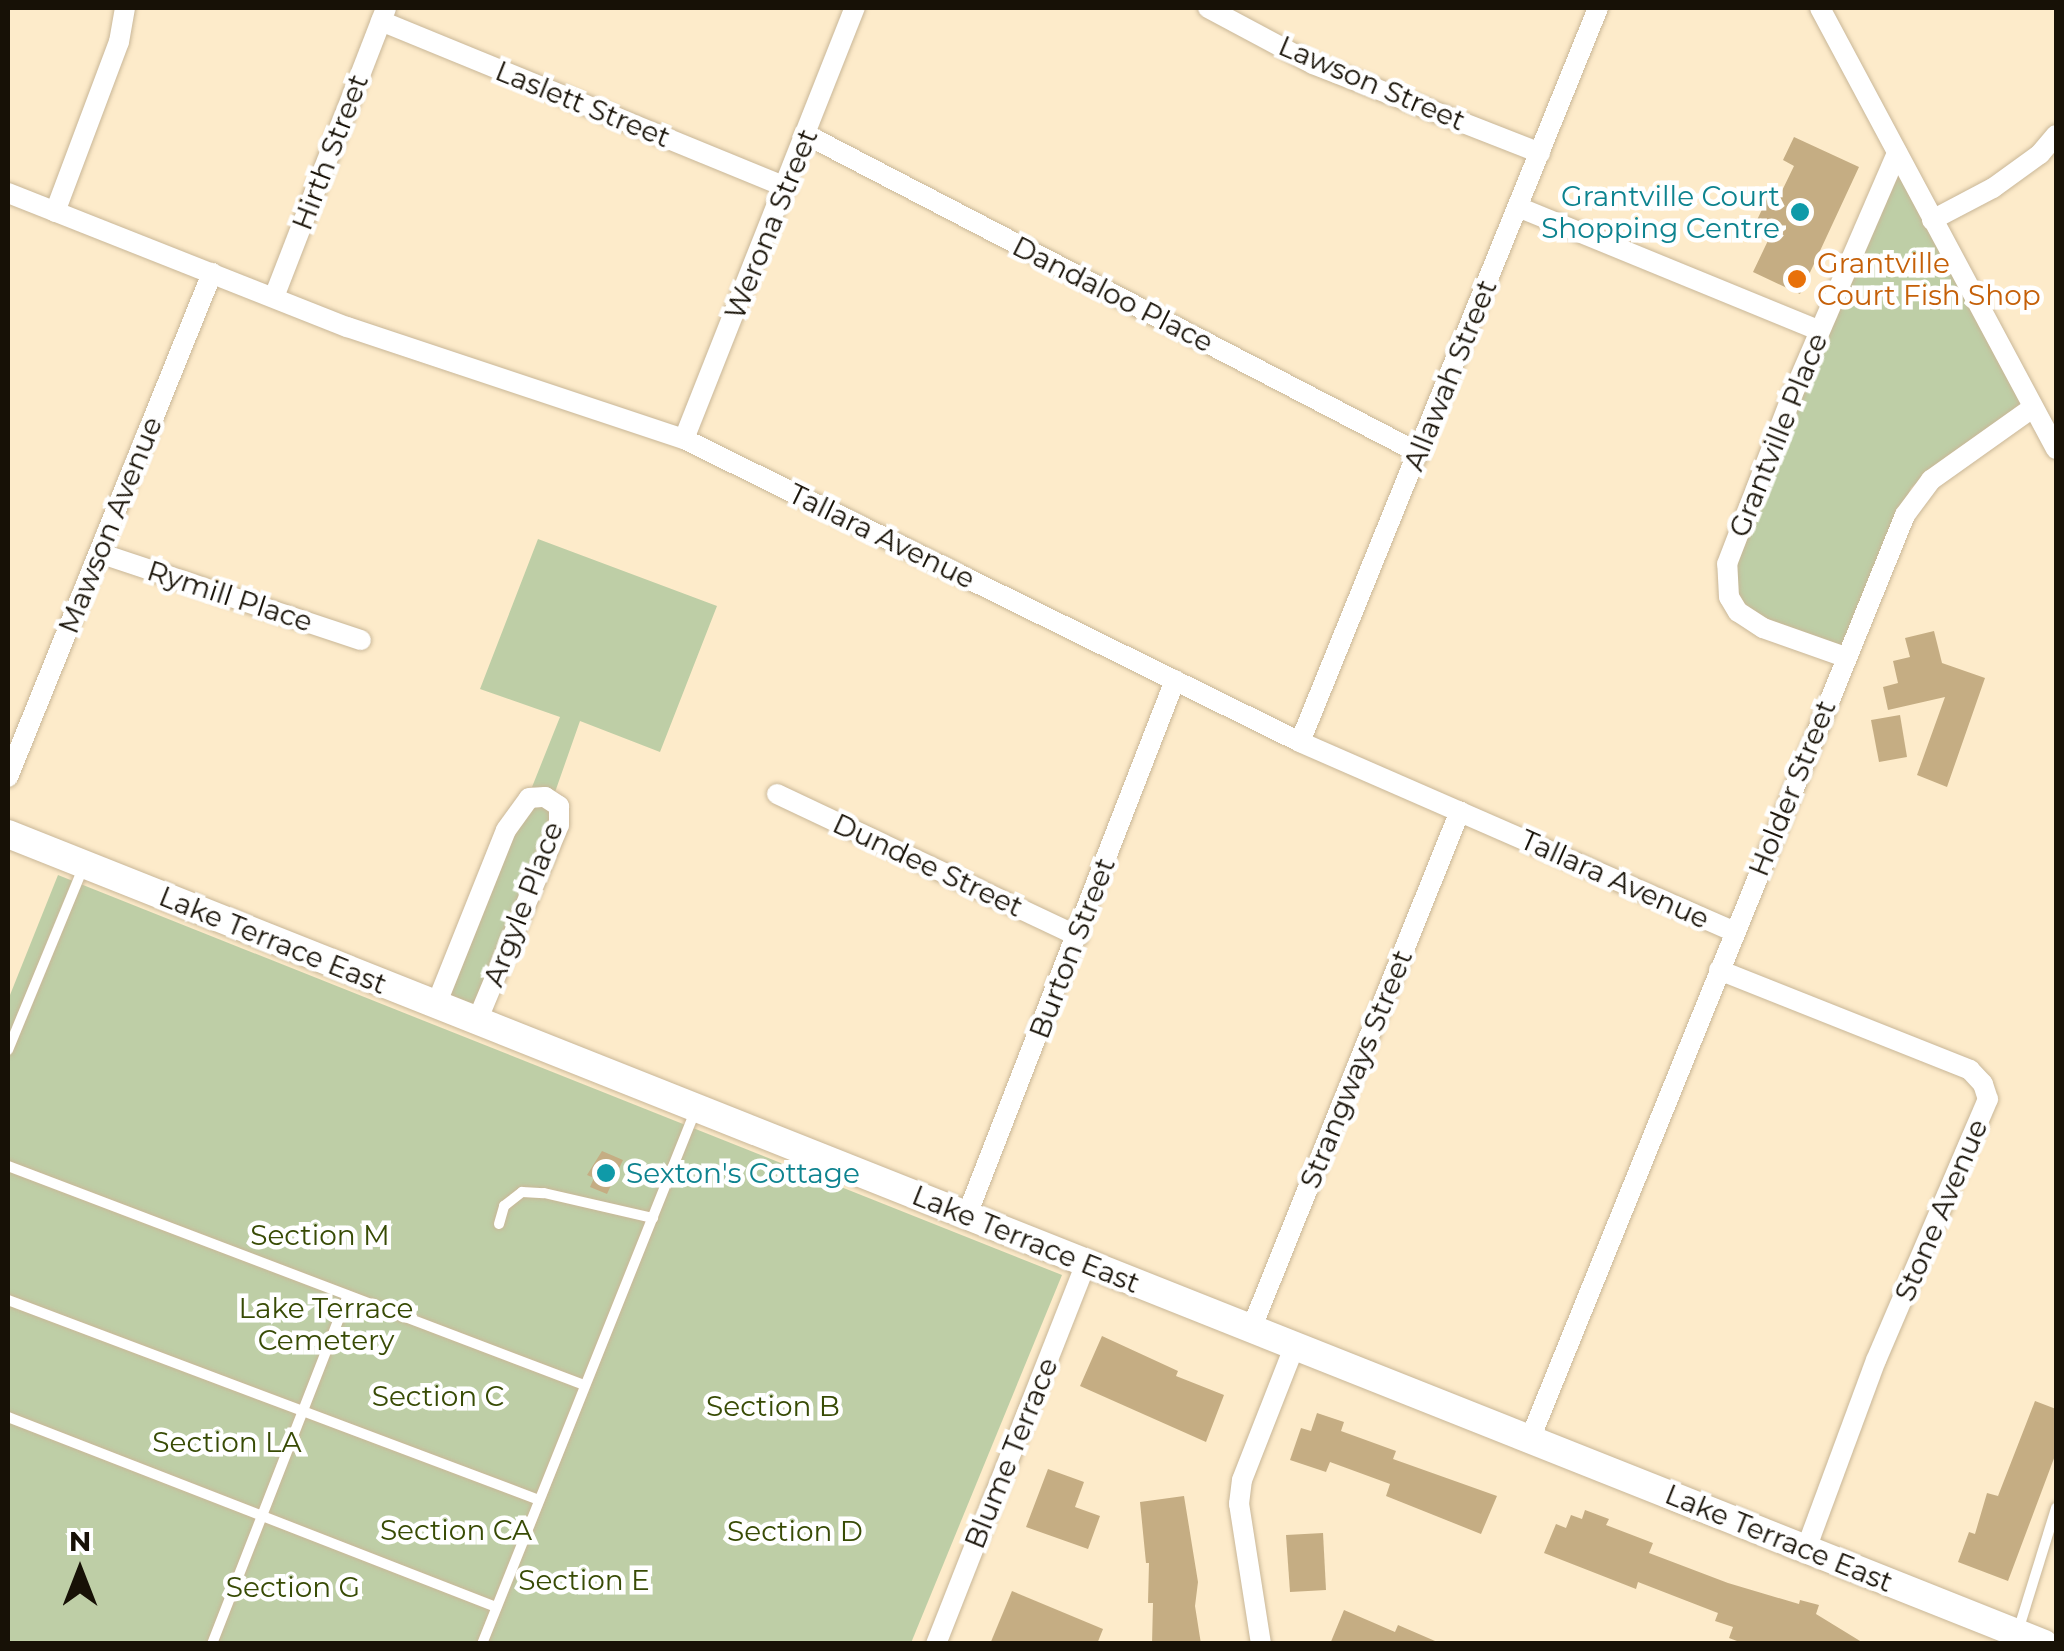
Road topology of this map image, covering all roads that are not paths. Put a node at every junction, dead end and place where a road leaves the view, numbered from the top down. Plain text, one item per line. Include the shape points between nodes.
1 (126, 8) edge
2 (855, 8) edge
3 (1208, 8) edge
4 (1598, 8) edge
5 (1820, 8) edge
6 (384, 14) edge
7 (807, 135) junction
8 (2056, 135) edge
9 (1540, 153) junction
10 (1897, 153) junction
11 (786, 186) junction
12 (8, 193) edge
13 (1518, 207) junction
14 (55, 212) junction
15 (1932, 220) junction
16 (212, 273) junction
17 (274, 297) junction
18 (1820, 331) junction
19 (2031, 409) junction
20 (684, 439) junction
21 (2056, 448) edge
22 (1419, 453) junction
23 (98, 553) junction
24 (360, 640) dead end
25 (1845, 657) junction
26 (1175, 680) junction
27 (1300, 742) junction
28 (8, 777) edge
29 (777, 794) dead end
30 (1460, 810) junction
31 (8, 834) edge
32 (84, 865) junction
33 (1734, 932) junction
34 (1078, 936) junction
35 (1719, 970) junction
36 (436, 1004) junction
37 (477, 1021) junction
38 (8, 1050) edge
39 (696, 1108) junction
40 (8, 1166) edge
41 (967, 1215) junction
42 (653, 1218) junction
43 (499, 1224) dead end
44 (1086, 1263) junction
45 (348, 1296) junction
46 (8, 1300) edge
47 (1252, 1328) junction
48 (1295, 1346) junction
49 (584, 1385) junction
50 (304, 1411) junction
51 (8, 1417) edge
52 (1530, 1439) junction
53 (540, 1500) junction
54 (2056, 1514) edge
55 (262, 1516) junction
56 (1806, 1549) junction
57 (496, 1607) junction
58 (2018, 1633) junction
59 (212, 1644) edge
60 (482, 1644) edge
61 (936, 1644) edge
62 (1261, 1644) edge
63 (2044, 1644) edge

1 - 14 street via 120,42
2 - 7 street, Werona Street
3 - 9 street, Lawson Street via 1314,64
4 - 9 street, Allawah Street
5 - 10 street
6 - 11 street, Laslett Street
6 - 17 street, Hirth Street
7 - 11 street, Werona Street
7 - 22 street, Dandaloo Place
8 - 15 street via 1992,188
9 - 13 street, Allawah Street
10 - 15 street
10 - 18 street, Grantville Place
11 - 20 street, Werona Street
12 - 14 street, Tallara Avenue
13 - 18 street
13 - 22 street, Allawah Street
14 - 16 street, Tallara Avenue
15 - 19 street
16 - 17 street, Tallara Avenue
16 - 23 street, Mawson Avenue
17 - 20 street, Tallara Avenue
18 - 25 street, Grantville Place via 1735,538 1726,580 1738,612 1763,628
19 - 21 street
19 - 25 street, Holder Street via 1918,494
20 - 26 street, Tallara Avenue
22 - 27 street, Allawah Street
23 - 24 street, Rymill Place
23 - 28 street, Mawson Avenue
25 - 33 street, Holder Street
26 - 27 street, Tallara Avenue
26 - 34 street, Burton Street
27 - 30 street, Tallara Avenue
29 - 34 street, Dundee Street
30 - 33 street, Tallara Avenue
30 - 47 street, Strangways Street
31 - 32 street, Lake Terrace East
32 - 36 street, Lake Terrace East
32 - 38 lane
33 - 35 street, Holder Street
34 - 41 street, Burton Street
35 - 52 street, Holder Street
35 - 56 street, Stone Avenue via 1970,1070 1988,1099 1876,1360
36 - 37 street, Lake Terrace East
36 - 37 street, Argyle Place via 506,830 529,798 545,797 559,806 559,825
37 - 39 street, Lake Terrace East
39 - 41 street, Lake Terrace East
39 - 42 lane
40 - 45 lane
41 - 44 street, Lake Terrace East
42 - 43 lane via 522,1192 504,1206
42 - 49 lane
44 - 47 street, Lake Terrace East
44 - 61 street, Blume Terrace
45 - 49 lane
45 - 50 lane
46 - 50 lane
47 - 48 street, Lake Terrace East
48 - 52 street, Lake Terrace East
48 - 62 street via 1240,1492 1239,1525
49 - 53 lane
50 - 53 lane
50 - 55 lane
51 - 55 lane
52 - 56 street, Lake Terrace East
53 - 57 lane
54 - 58 lane
55 - 57 lane
55 - 59 lane
56 - 58 street, Lake Terrace East
57 - 60 lane
58 - 63 street, Lake Terrace East

